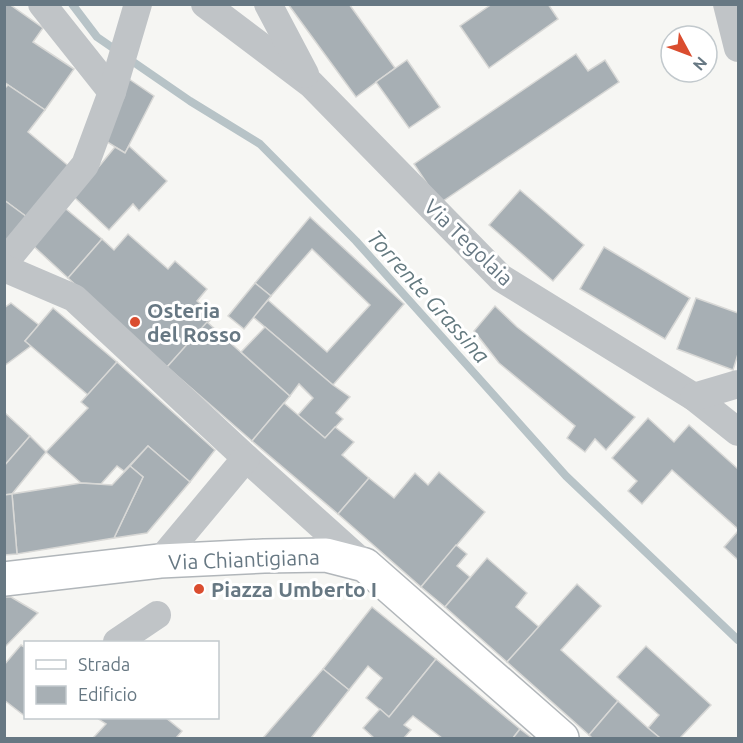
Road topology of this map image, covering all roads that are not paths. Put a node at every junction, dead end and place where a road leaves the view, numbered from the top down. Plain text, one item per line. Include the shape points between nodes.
1 (42, 4) edge
2 (205, 4) edge
3 (268, 4) edge
4 (727, 4) edge
5 (138, 6) edge
6 (738, 48) edge
7 (116, 80) junction
8 (311, 84) junction
9 (4, 265) edge
10 (738, 384) edge
11 (694, 396) junction
12 (738, 432) edge
13 (246, 458) junction
14 (160, 561) junction
15 (365, 566) junction
16 (4, 579) edge
17 (157, 615) dead end
18 (118, 641) edge
19 (562, 738) edge

1 - 7 street
2 - 8 street, Via Tegolaia
3 - 8 street, Via Tegolaia
4 - 6 street
5 - 7 street
7 - 9 street via 85,165
8 - 11 street, Via Tegolaia via 501,278
9 - 13 street via 74,298
10 - 11 street
11 - 12 street, Via Tegolaia
13 - 14 street
13 - 15 street
14 - 15 main road, Via Chiantigiana via 326,555
14 - 16 main road, Via Chiantigiana
15 - 19 main road, Via Chiantigiana
17 - 18 street

